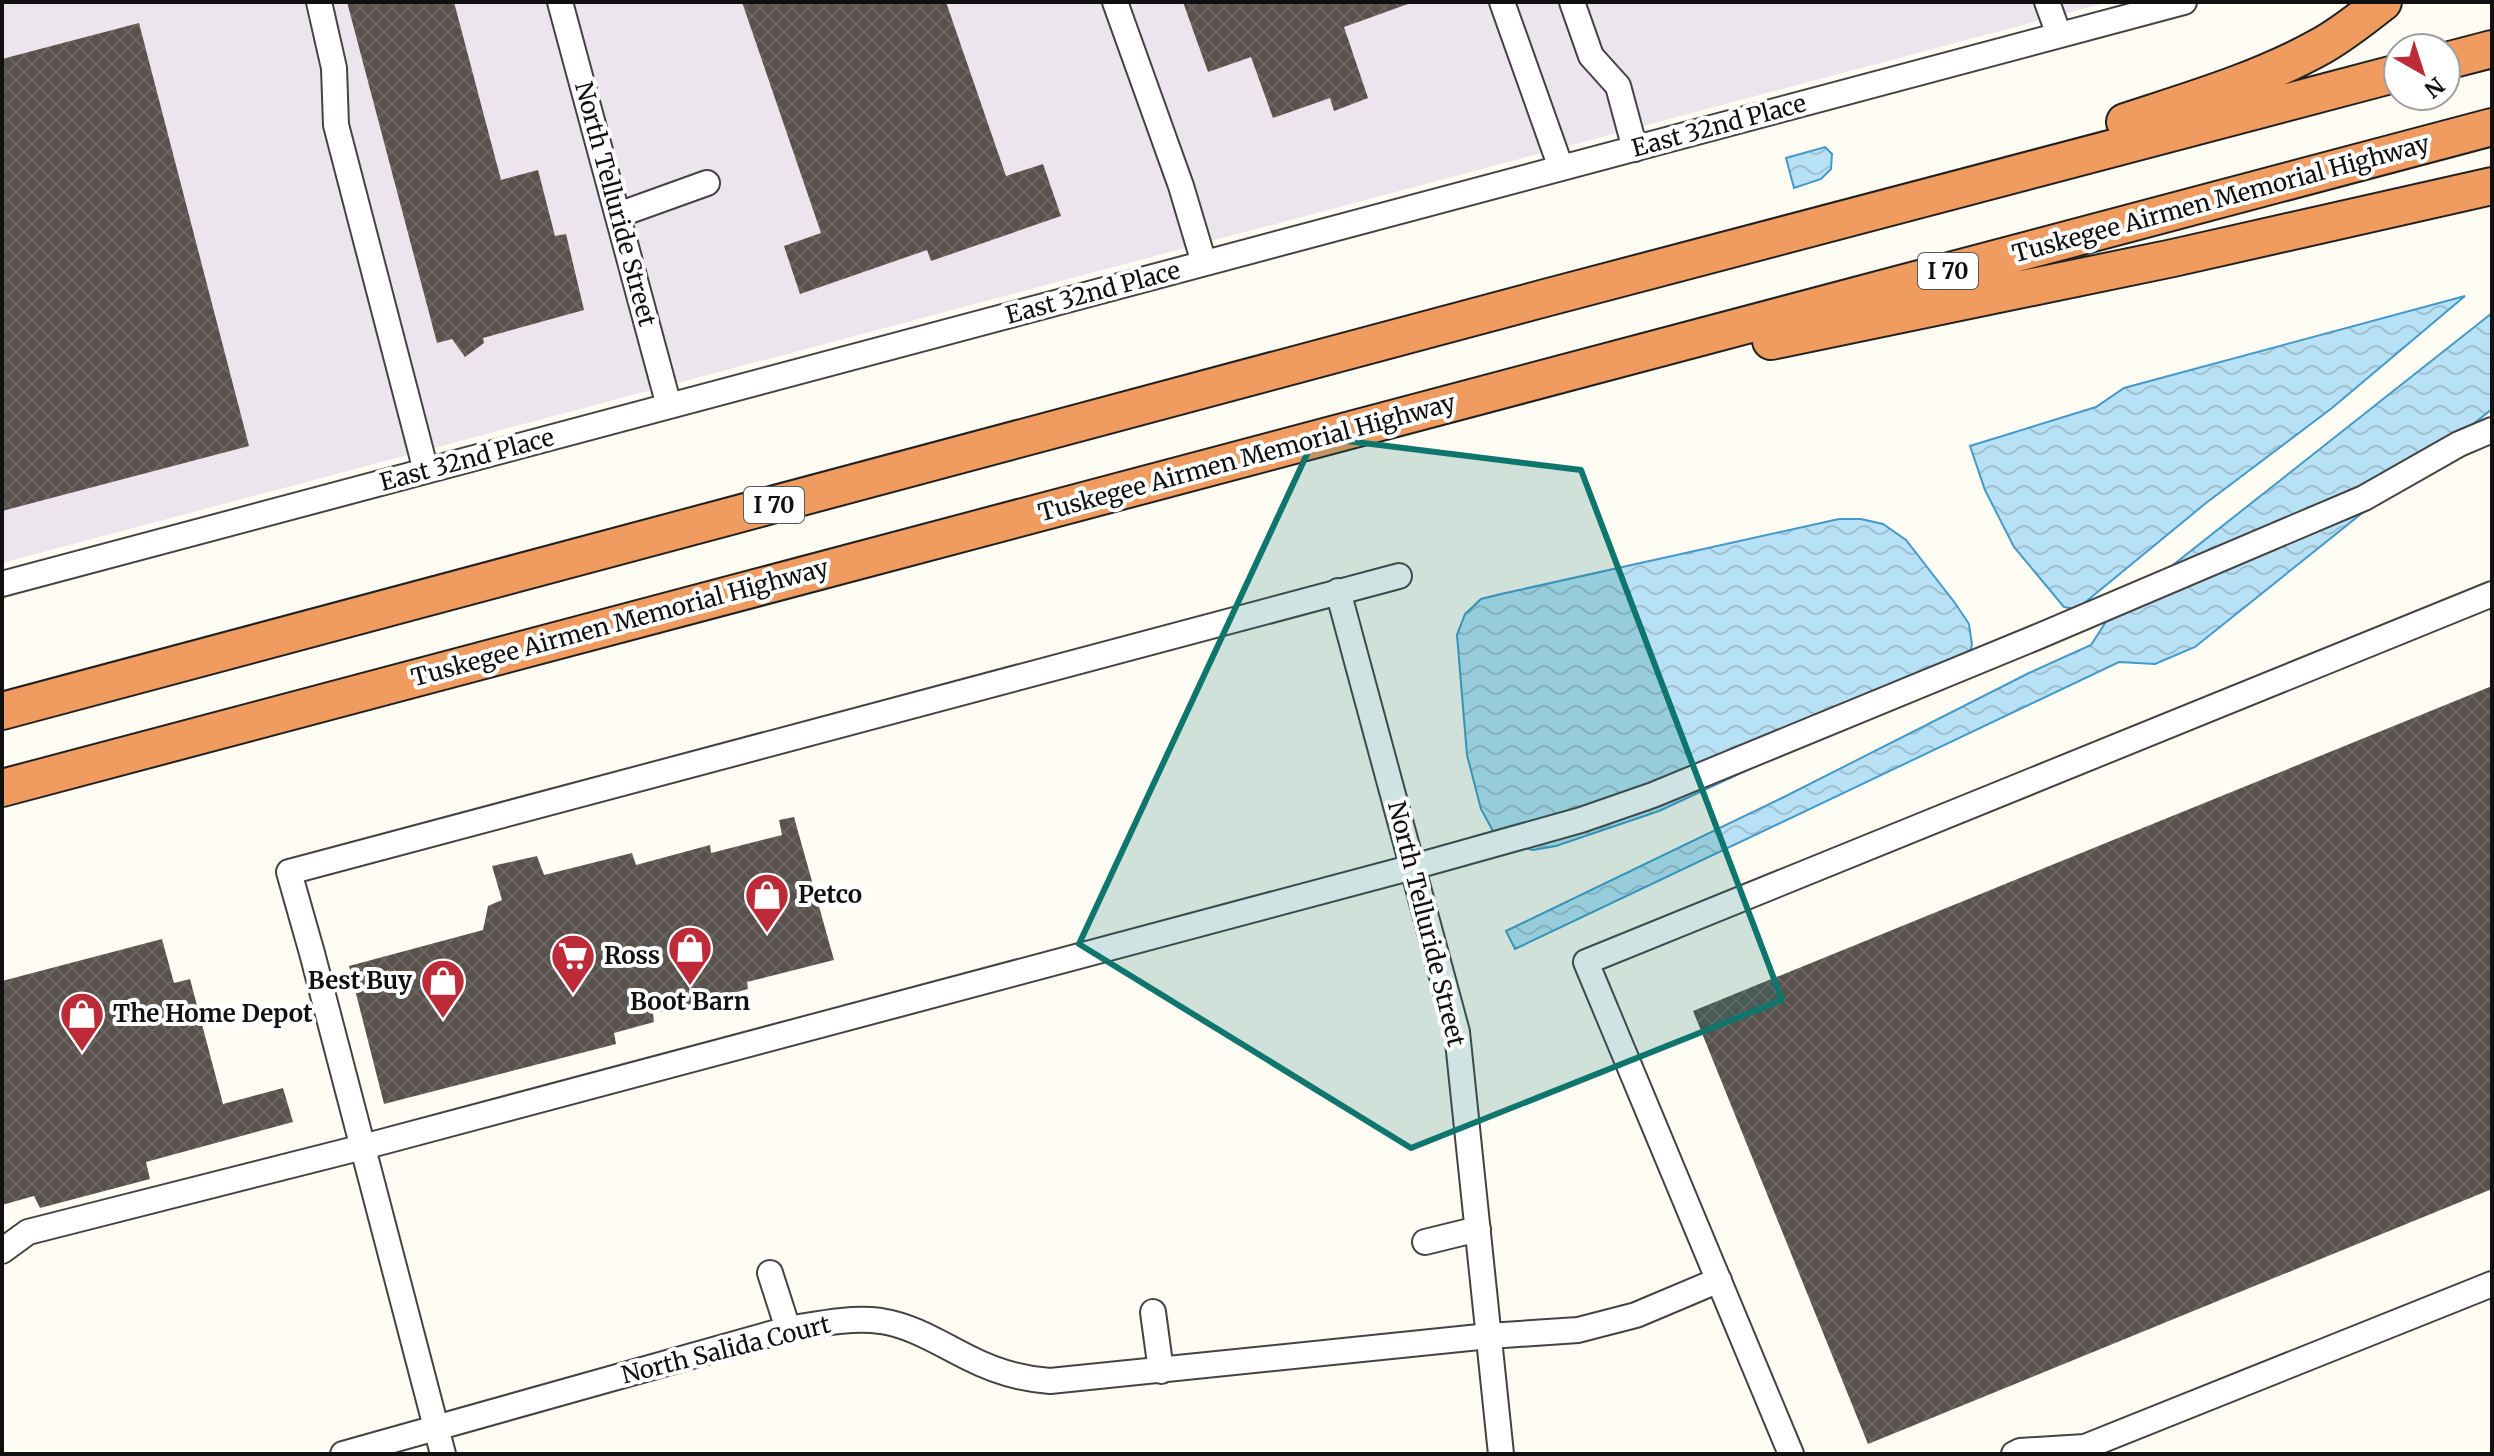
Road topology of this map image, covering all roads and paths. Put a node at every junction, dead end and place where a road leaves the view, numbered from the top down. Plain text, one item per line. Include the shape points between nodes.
1 (319, 2) edge
2 (560, 2) edge
3 (1115, 2) edge
4 (1502, 2) edge
5 (1572, 2) edge
6 (2047, 2) edge
7 (2184, 2) edge
8 (2383, 2) edge
9 (2153, 6) edge
10 (2059, 35) junction
11 (2492, 49) edge
12 (2462, 57) edge
13 (2382, 77) edge
14 (2492, 127) edge
15 (1635, 149) junction
16 (1561, 168) junction
17 (707, 183) dead end
18 (2492, 184) edge
19 (618, 215) junction
20 (1204, 263) junction
21 (1545, 298) junction
22 (669, 406) junction
23 (1405, 416) junction
24 (2492, 430) edge
25 (426, 471) junction
26 (1399, 576) dead end
27 (2, 584) edge
28 (1338, 591) junction
29 (2492, 594) edge
30 (2, 711) edge
31 (2, 788) edge
32 (1413, 867) junction
33 (363, 1147) junction
34 (1478, 1229) junction
35 (1425, 1242) dead end
36 (2, 1251) edge
37 (770, 1273) dead end
38 (1719, 1280) junction
39 (2492, 1284) edge
40 (1153, 1312) dead end
41 (788, 1329) junction
42 (1489, 1336) junction
43 (1161, 1371) junction
44 (436, 1427) junction
45 (2062, 1452) edge
46 (343, 1454) edge
47 (443, 1454) edge
48 (1501, 1454) edge
49 (1791, 1454) edge
50 (2014, 1454) edge

1 - 25 street via 334,68 336,125
2 - 19 street, North Telluride Street
3 - 20 street
4 - 16 street
5 - 15 street via 1591,56 1618,86
6 - 10 street
7 - 9 street, East 32nd Place
8 - 21 highway via 2323,45 2212,94
9 - 10 street, East 32nd Place
10 - 15 street, East 32nd Place
11 - 12 highway
13 - 21 highway, I 70
14 - 23 highway, Tuskegee Airmen Memorial Highway / I 70
15 - 16 street, East 32nd Place
16 - 20 street, East 32nd Place
17 - 19 street
18 - 23 highway via 2116,270
19 - 22 street, North Telluride Street
20 - 22 street, East 32nd Place
21 - 30 highway, I 70
22 - 25 street, East 32nd Place
23 - 31 highway, Tuskegee Airmen Memorial Highway / I 70
24 - 32 street via 2350,504 1653,795
25 - 27 street, East 32nd Place
26 - 28 street
28 - 32 street, North Telluride Street
28 - 33 street via 289,872
29 - 38 street via 1586,962
32 - 33 street
32 - 34 street, North Telluride Street via 1457,1032
33 - 36 street via 28,1232
33 - 44 street
34 - 35 street
34 - 42 street, North Telluride Street
37 - 41 street
38 - 42 street, North Salida Court via 1636,1315 1578,1330
38 - 49 street
39 - 45 street
40 - 43 street
41 - 43 street, North Salida Court via 882,1321 925,1334 1027,1380
41 - 44 street, North Salida Court
42 - 43 street, North Salida Court
42 - 48 street, North Telluride Street
44 - 46 street, North Salida Court
44 - 47 street
45 - 50 street

